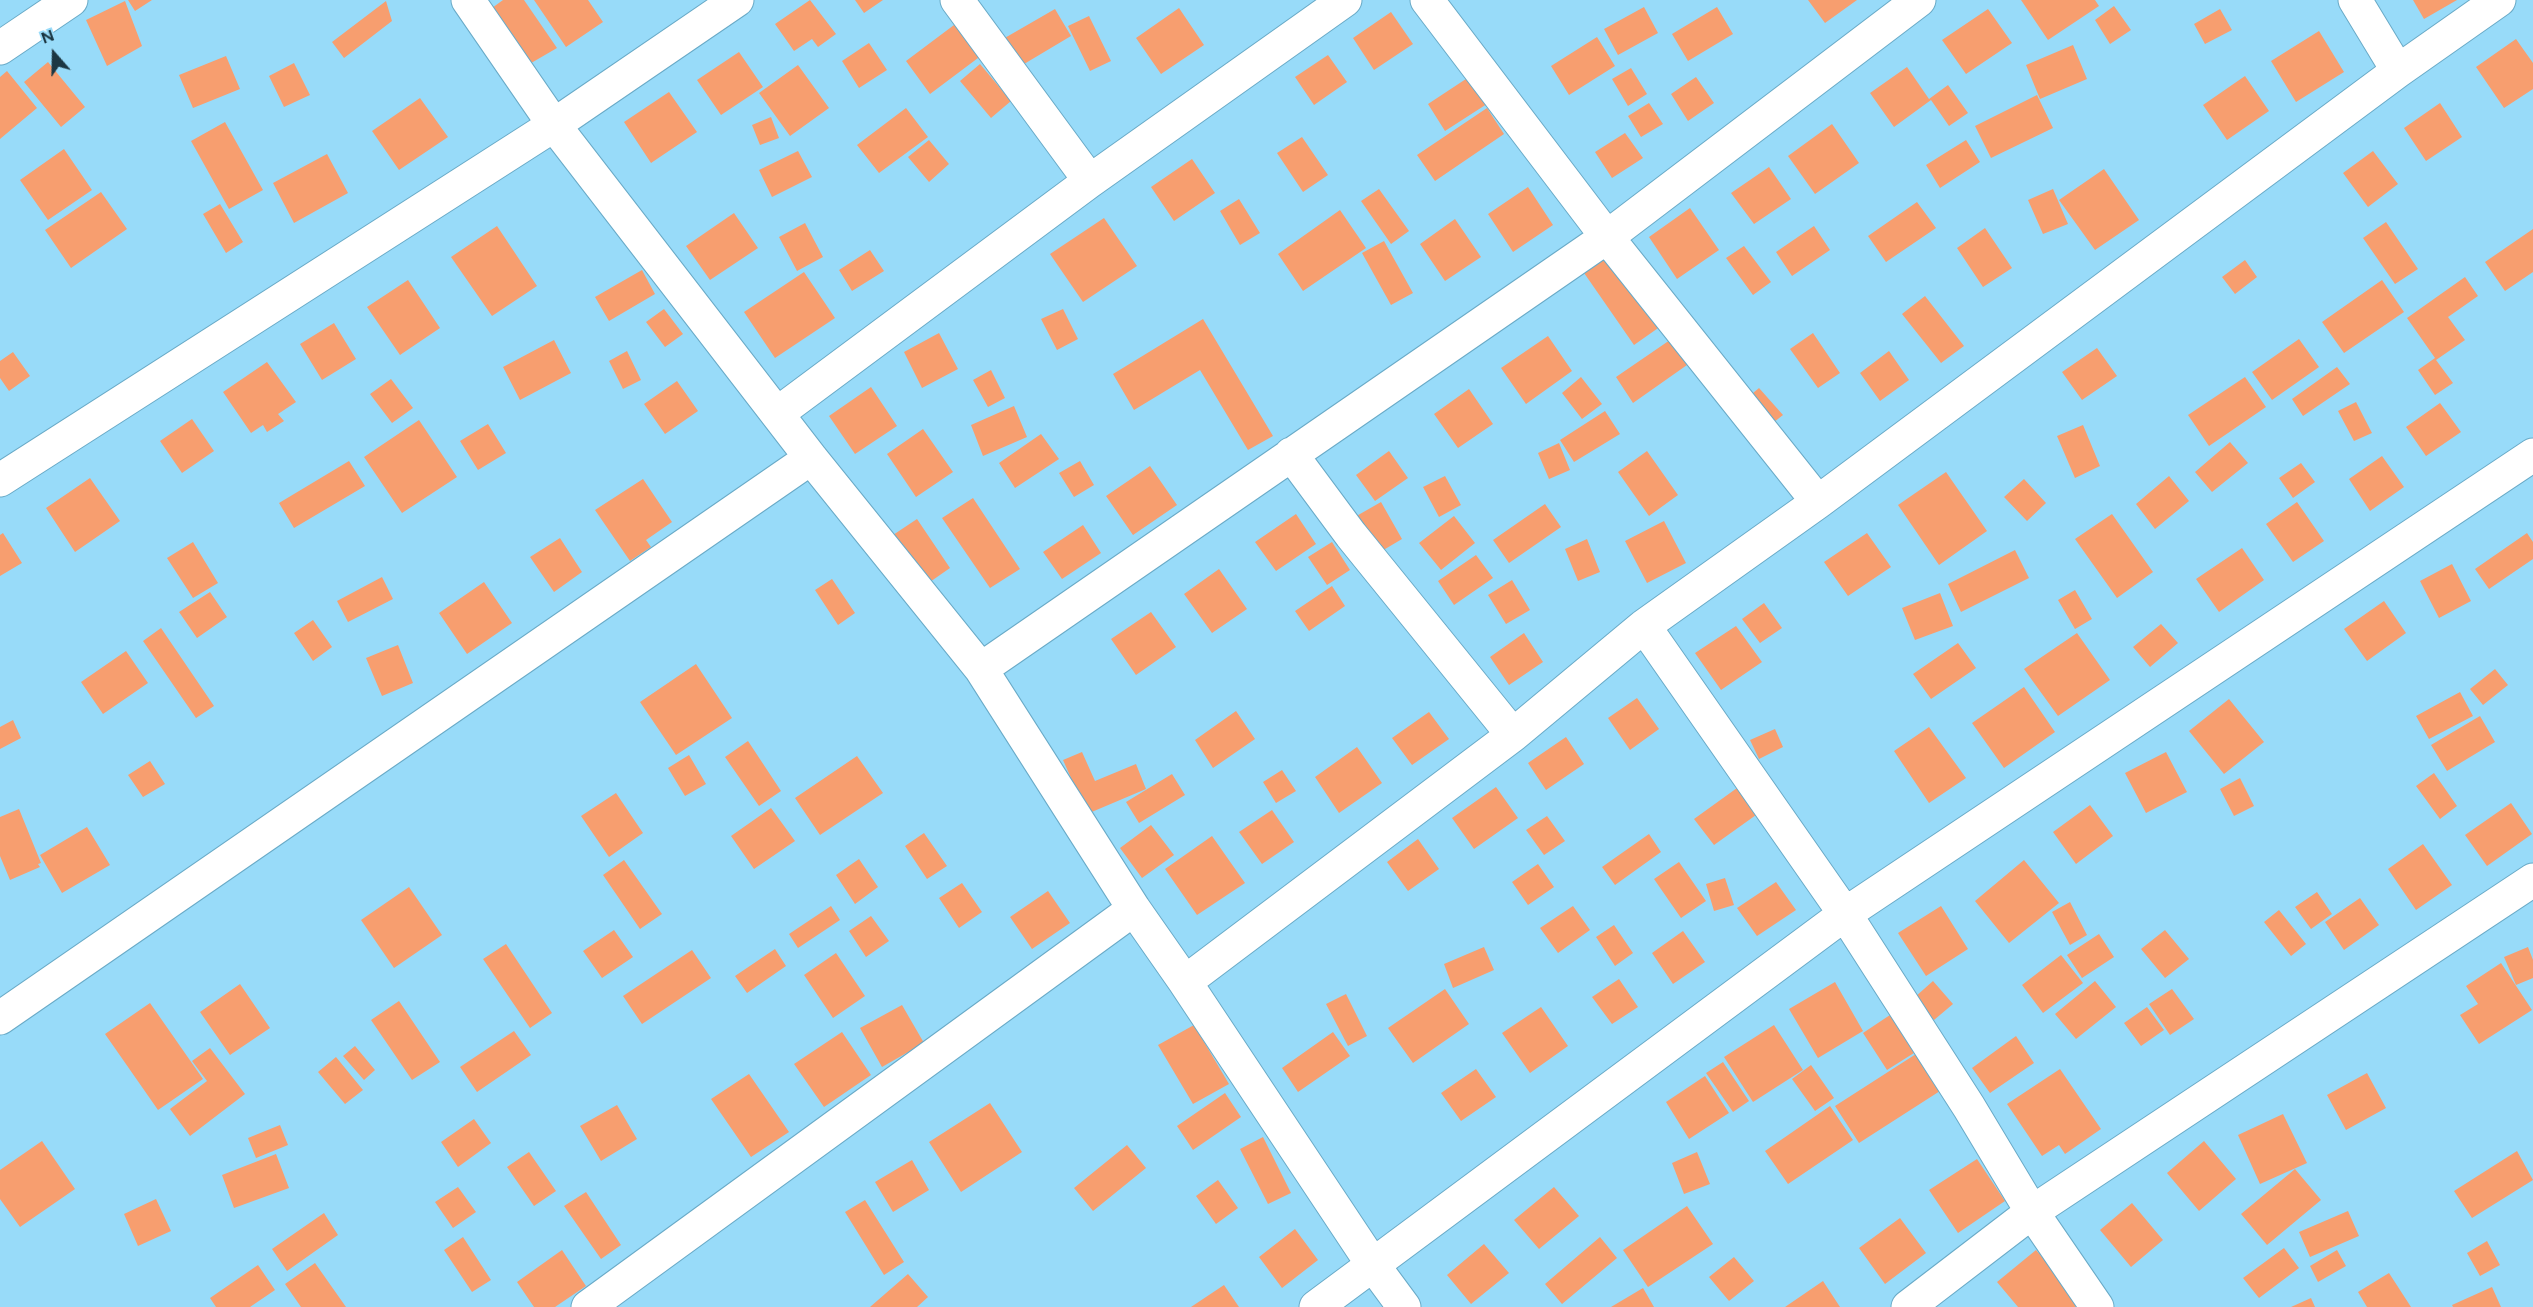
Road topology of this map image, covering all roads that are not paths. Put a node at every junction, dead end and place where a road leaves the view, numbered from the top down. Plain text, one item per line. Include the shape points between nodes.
1 (71, 0) edge
2 (468, 0) edge
3 (737, 0) edge
4 (957, 0) edge
5 (1345, 0) edge
6 (1427, 0) edge
7 (1918, 0) edge
8 (2355, 0) edge
9 (2499, 0) edge
10 (0, 48) edge
11 (2398, 71) junction
12 (554, 125) junction
13 (1090, 182) junction
14 (1606, 237) junction
15 (778, 413) junction
16 (1291, 454) junction
17 (2533, 455) edge
18 (811, 458) junction
19 (0, 480) edge
20 (1818, 502) junction
21 (1644, 626) junction
22 (981, 669) junction
23 (1513, 735) junction
24 (2533, 880) edge
25 (1134, 909) junction
26 (1845, 914) junction
27 (1185, 982) junction
28 (0, 1018) edge
29 (2032, 1212) junction
30 (1373, 1265) junction
31 (588, 1307) edge
32 (1316, 1307) edge
33 (1404, 1307) edge
34 (1908, 1307) edge
35 (2097, 1307) edge

1 - 10 street
2 - 12 street
3 - 12 street
4 - 13 street
5 - 13 street
6 - 14 street
7 - 14 street
8 - 11 street
9 - 11 street
11 - 20 street
12 - 15 street
12 - 19 street
13 - 15 street
14 - 16 street
14 - 20 street
15 - 18 street
16 - 22 street
16 - 23 street
17 - 26 street
18 - 22 street
18 - 28 street
20 - 21 street
21 - 23 street
21 - 26 street
22 - 25 street
23 - 27 street
24 - 29 street
25 - 27 street
25 - 31 street
26 - 29 street
26 - 30 street
27 - 30 street
29 - 34 street
29 - 35 street
30 - 32 street
30 - 33 street

